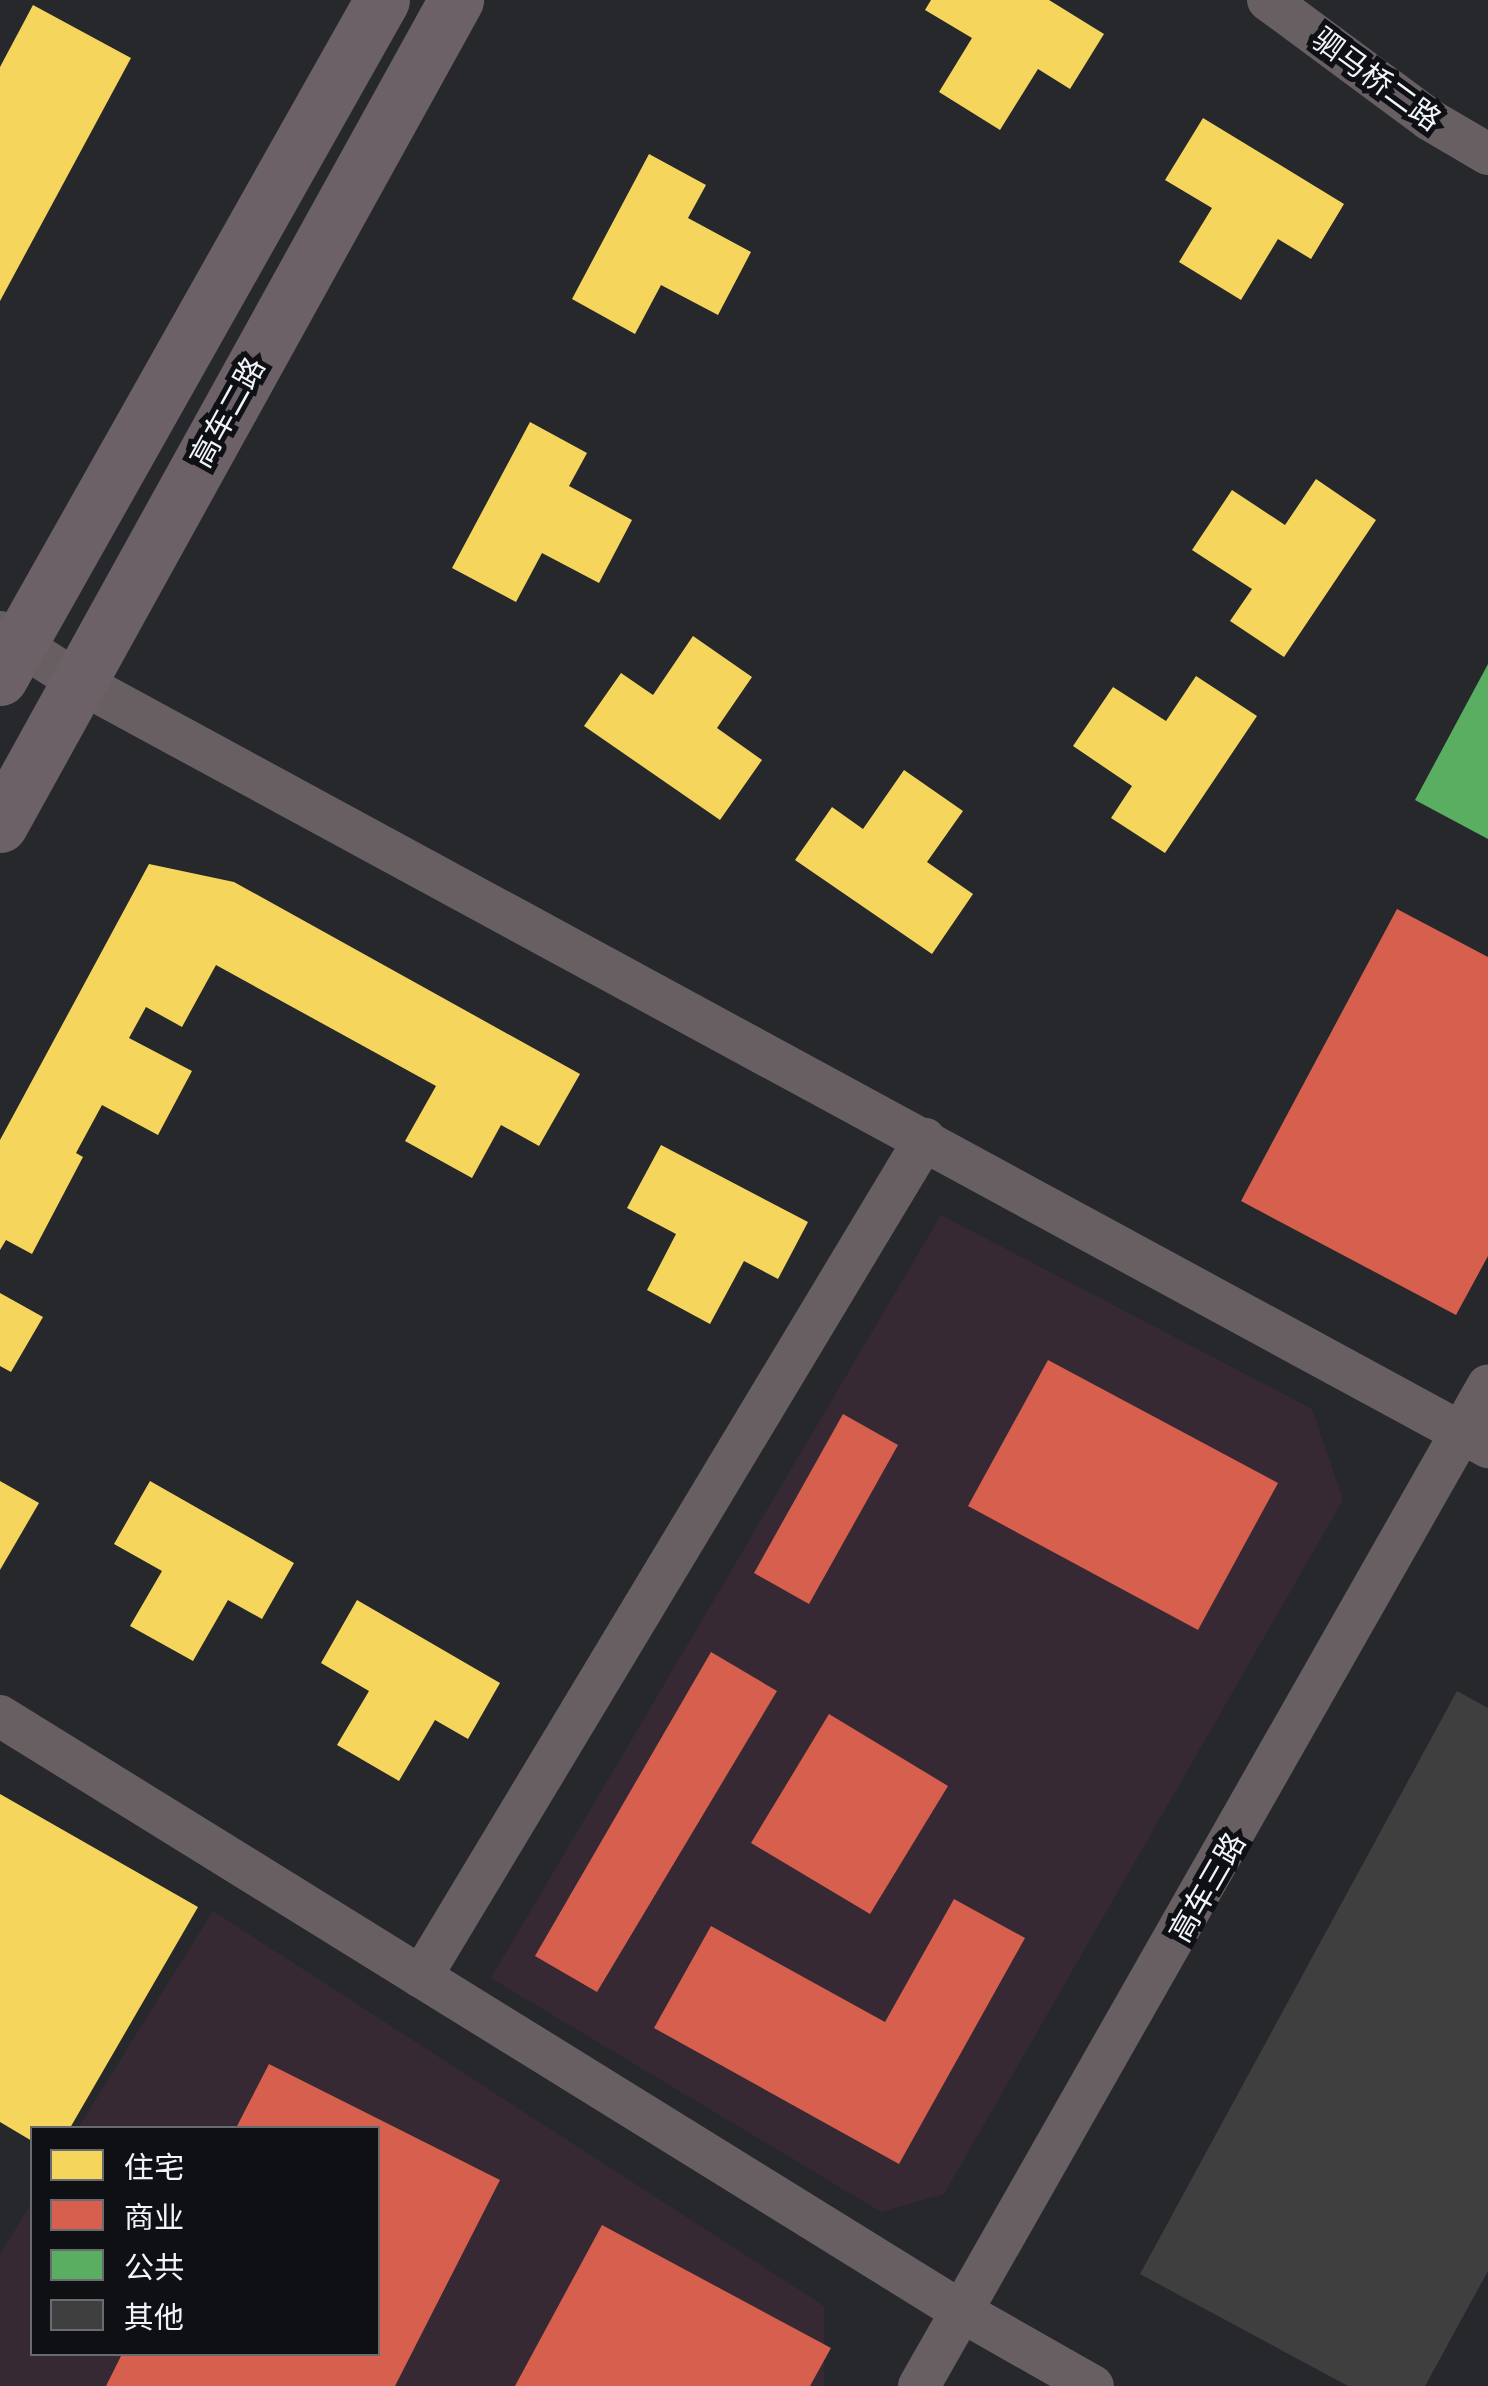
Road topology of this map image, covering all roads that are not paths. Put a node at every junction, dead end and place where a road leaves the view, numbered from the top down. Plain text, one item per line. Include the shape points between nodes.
1 (382, 0) edge
2 (456, 0) edge
3 (1268, 0) edge
4 (1488, 154) edge
5 (6, 651) edge
6 (77, 681) junction
7 (0, 825) edge
8 (924, 1139) junction
9 (1488, 1385) edge
10 (1475, 1440) edge
11 (0, 1716) edge
12 (421, 1978) junction
13 (959, 2310) junction
14 (918, 2386) edge
15 (1094, 2386) edge

1 - 5 street
2 - 6 street, 高车二路
3 - 4 street, 驷马桥二路 via 1430,120
5 - 6 street
6 - 7 street, 高车二路
6 - 8 street
8 - 10 street
8 - 12 street
9 - 10 street, 高车三路
10 - 13 street, 高车三路
11 - 12 street
12 - 13 street
13 - 14 street, 高车三路
13 - 15 street

